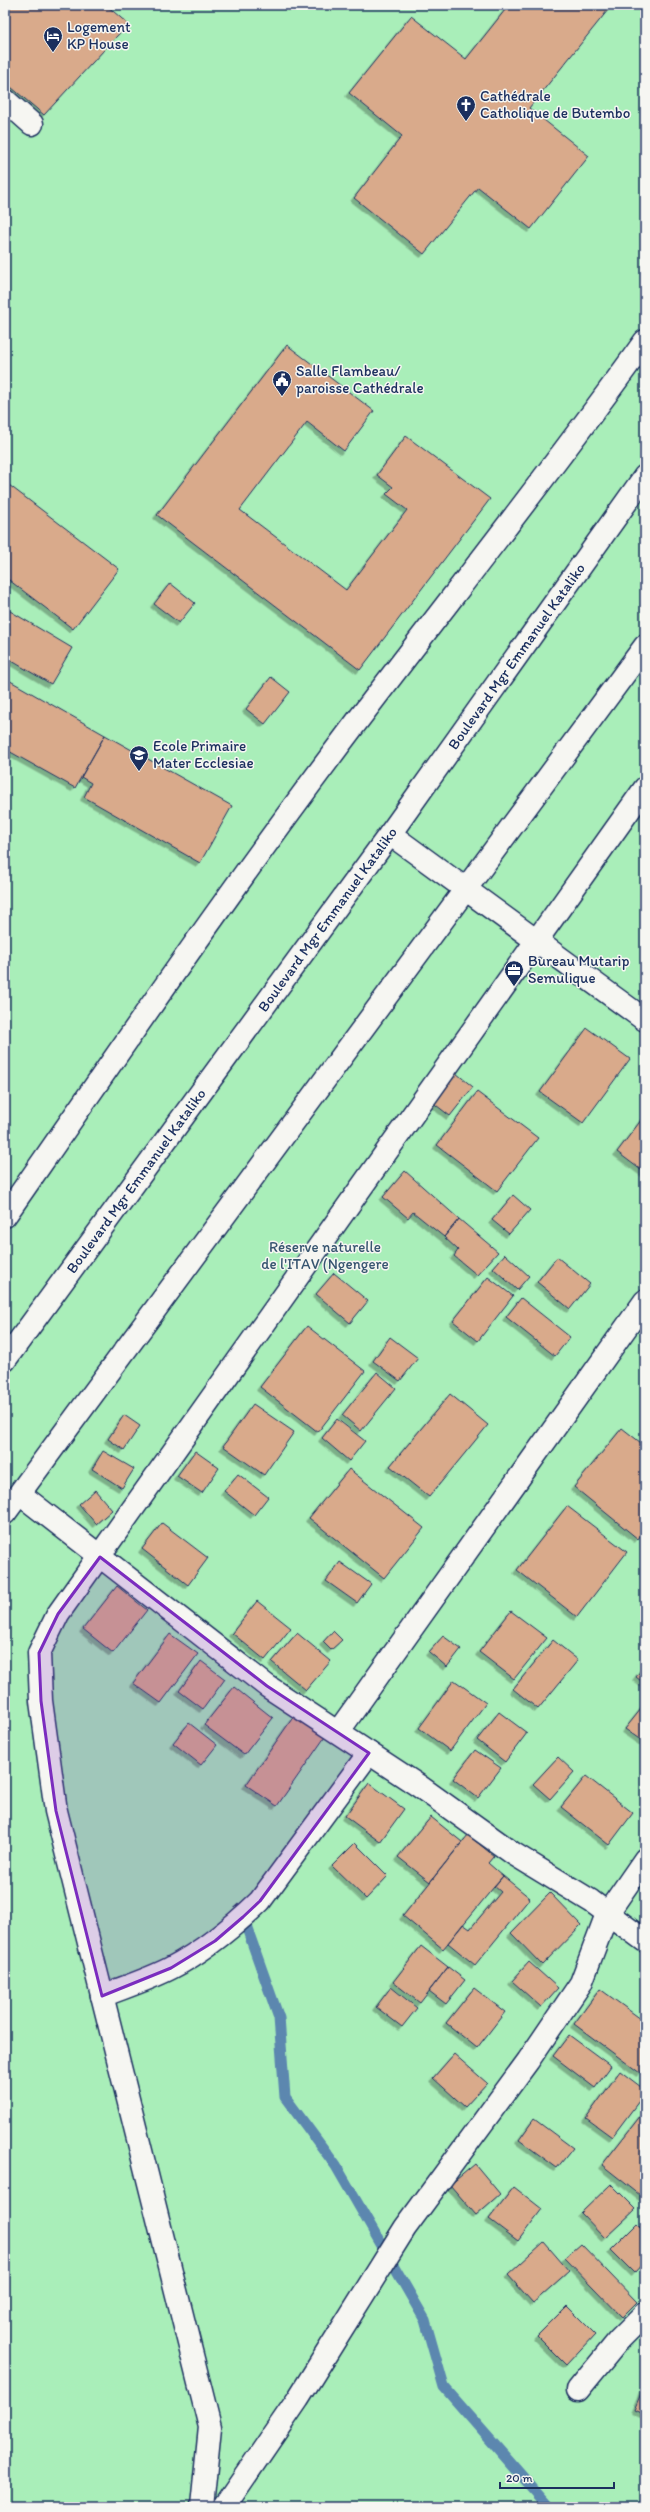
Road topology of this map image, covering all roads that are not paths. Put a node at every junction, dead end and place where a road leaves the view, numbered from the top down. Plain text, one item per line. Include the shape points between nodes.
1 (5, 100) edge
2 (32, 124) dead end
3 (645, 341) edge
4 (645, 476) edge
5 (645, 646) edge
6 (645, 788) edge
7 (390, 834) junction
8 (465, 890) junction
9 (536, 941) junction
10 (645, 1020) edge
11 (5, 1216) edge
12 (645, 1302) edge
13 (5, 1360) edge
14 (20, 1494) junction
15 (5, 1513) edge
16 (100, 1557) junction
17 (338, 1732) junction
18 (369, 1753) junction
19 (645, 1859) edge
20 (607, 1914) junction
21 (645, 1941) edge
22 (102, 1996) junction
23 (645, 2314) edge
24 (578, 2390) dead end
25 (202, 2507) edge
26 (224, 2507) edge

1 - 2 street
3 - 11 street via 569,447 349,733 184,958
4 - 7 street, Boulevard Mgr Emmanuel Kataliko
5 - 8 street
6 - 9 street
7 - 8 street
7 - 13 street, Boulevard Mgr Emmanuel Kataliko
8 - 9 street
8 - 14 street
9 - 10 street
9 - 16 street
12 - 17 street
14 - 15 street
14 - 16 street
16 - 17 street via 267,1686
16 - 22 street via 58,1614 39,1653 41,1701 56,1811
17 - 18 street
18 - 20 street via 514,1854 591,1900
18 - 22 street via 260,1901 244,1917 215,1941 170,1968
19 - 20 street
20 - 21 street
20 - 26 street via 581,1983 528,2061 405,2228 298,2399
22 - 25 street via 210,2427
23 - 24 street via 619,2340

